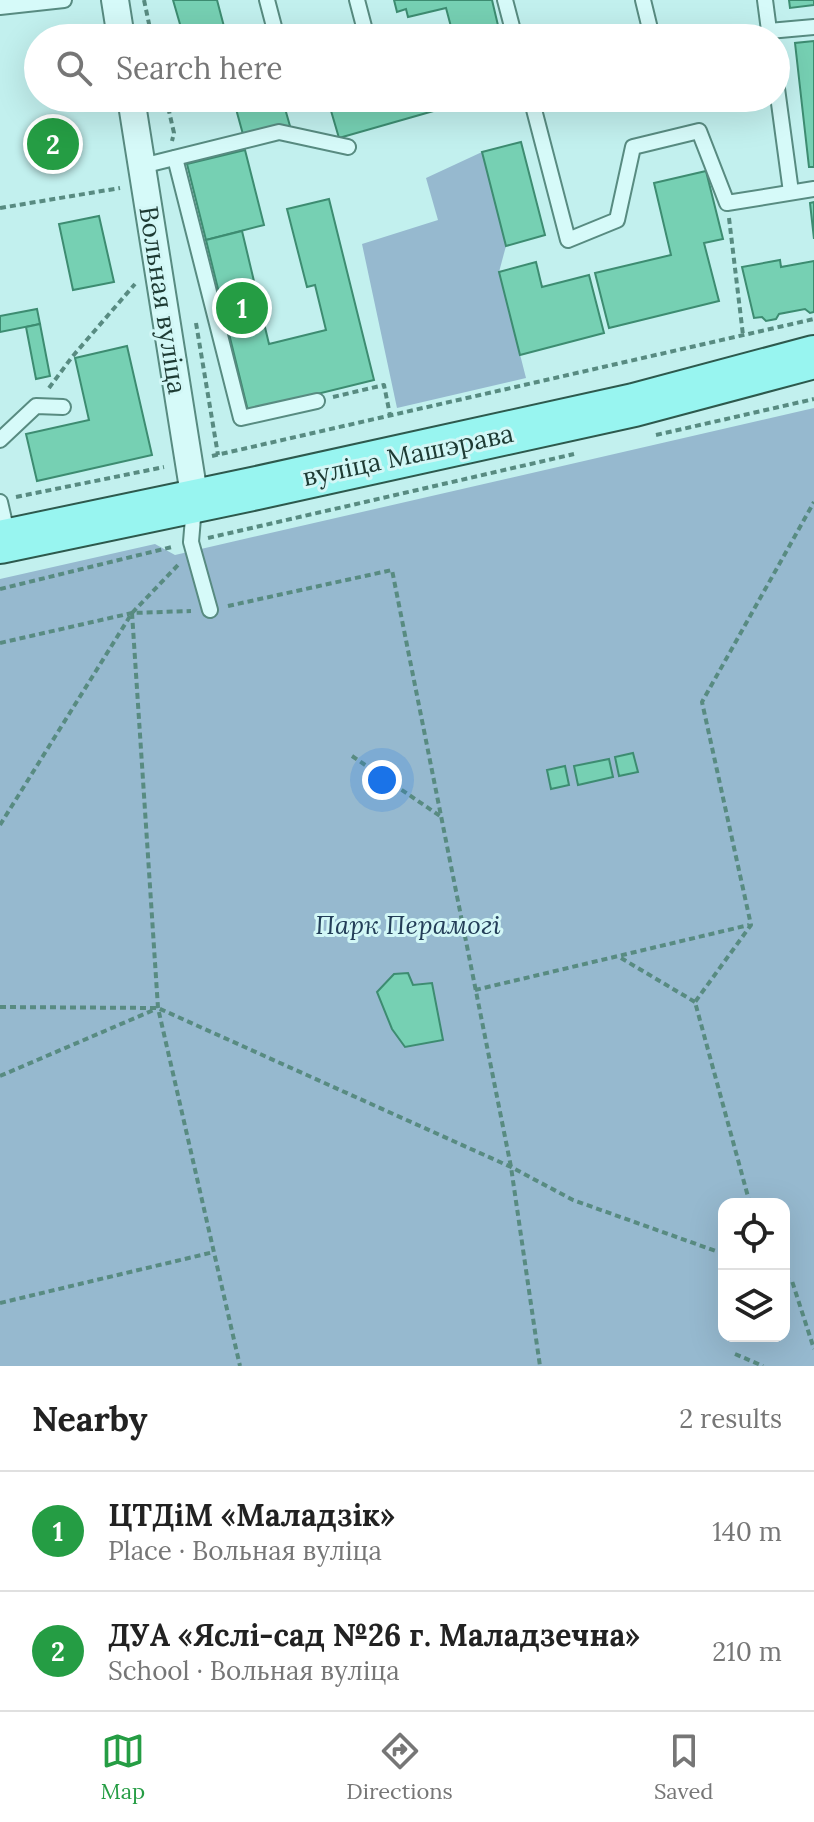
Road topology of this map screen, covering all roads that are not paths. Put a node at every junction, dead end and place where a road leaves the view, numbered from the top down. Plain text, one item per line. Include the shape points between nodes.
1 (64, 0) edge
2 (115, 0) edge
3 (267, 0) edge
4 (357, 0) edge
5 (505, 0) edge
6 (643, 0) edge
7 (765, 0) edge
8 (0, 7) edge
9 (119, 24) edge
10 (273, 24) edge
11 (363, 24) edge
12 (511, 24) edge
13 (649, 24) edge
14 (769, 24) edge
15 (814, 27) edge
16 (790, 31) edge
17 (132, 112) edge
18 (535, 112) edge
19 (780, 112) edge
20 (348, 147) dead end
21 (175, 158) junction
22 (134, 176) junction
23 (814, 189) edge
24 (791, 192) junction
25 (814, 357) edge
26 (317, 401) road end
27 (63, 407) dead end
28 (0, 440) edge
29 (191, 482) junction
30 (3, 528) edge
31 (210, 610) dead end

1 - 8 lane
2 - 9 street
3 - 10 lane
4 - 11 lane
5 - 12 lane
6 - 13 lane
7 - 14 lane
15 - 16 lane
17 - 22 street, Вольная вуліца
18 - 24 lane via 568,240 617,220 633,147 699,131 727,203
19 - 24 lane
20 - 21 lane via 279,132
21 - 22 lane
21 - 26 lane via 241,418
22 - 29 street, Вольная вуліца
23 - 24 lane
25 - 29 main road, вуліца Машэрава via 634,405
27 - 28 lane via 36,406
29 - 30 main road, вуліца Машэрава
29 - 31 lane via 192,546

